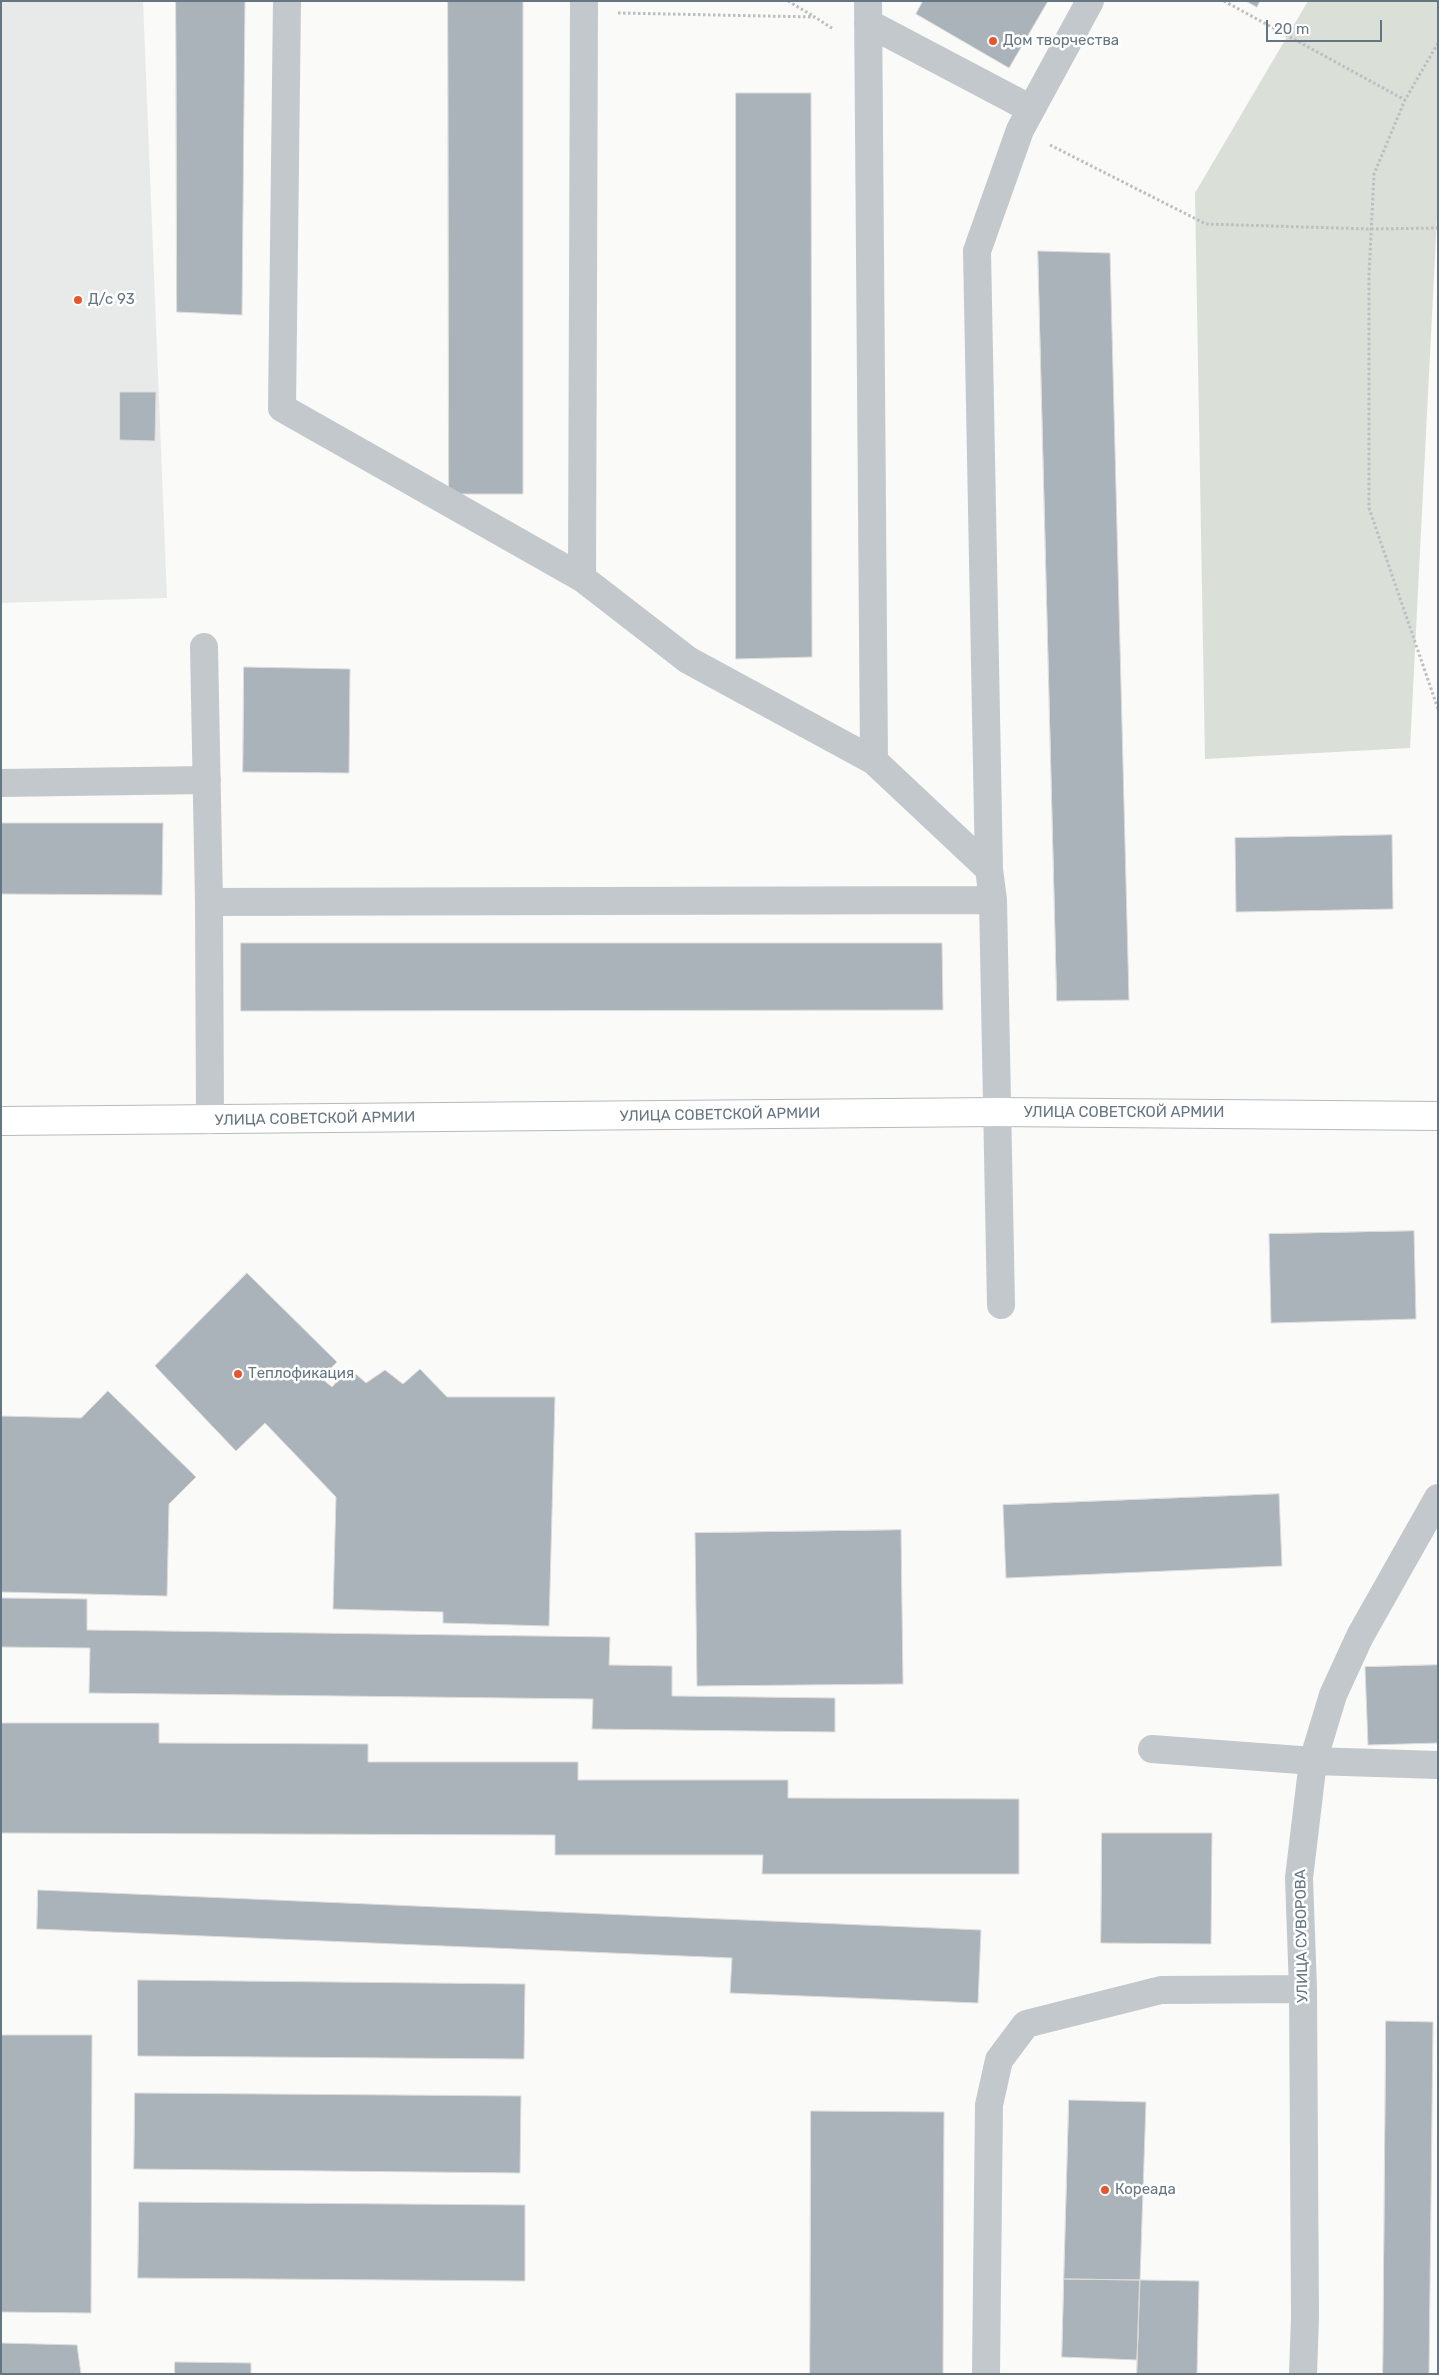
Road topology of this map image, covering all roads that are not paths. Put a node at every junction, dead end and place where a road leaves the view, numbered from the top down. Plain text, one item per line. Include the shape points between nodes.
1 (287, 1) edge
2 (1090, 1) edge
3 (584, 7) edge
4 (868, 12) edge
5 (1025, 120) junction
6 (582, 578) junction
7 (204, 647) dead end
8 (874, 761) junction
9 (207, 780) junction
10 (1, 783) edge
11 (989, 869) junction
12 (994, 900) junction
13 (209, 902) junction
14 (998, 1112) junction
15 (1438, 1116) edge
16 (210, 1120) junction
17 (1, 1121) edge
18 (1001, 1305) dead end
19 (1438, 1498) edge
20 (1152, 1749) dead end
21 (1313, 1761) junction
22 (1438, 1765) edge
23 (1303, 1989) junction
24 (986, 2374) edge
25 (1303, 2374) edge

1 - 6 street via 282,408
2 - 5 street
3 - 6 street
4 - 5 street
4 - 8 street
5 - 11 street via 977,251
6 - 8 street via 688,660
7 - 9 street
8 - 11 street
9 - 10 street
9 - 13 street
11 - 12 street
12 - 13 street
12 - 14 street
13 - 16 street
14 - 15 main road, УЛИЦА СОВЕТСКОЙ АРМИИ
14 - 16 main road, УЛИЦА СОВЕТСКОЙ АРМИИ
14 - 18 street
16 - 17 main road, УЛИЦА СОВЕТСКОЙ АРМИИ
19 - 21 street, УЛИЦА СУВОРОВА via 1360,1636 1333,1694
20 - 21 street
21 - 22 street
21 - 23 street, УЛИЦА СУВОРОВА via 1299,1878
23 - 24 street via 1161,1990 1026,2024 999,2060 989,2105
23 - 25 street, УЛИЦА СУВОРОВА

